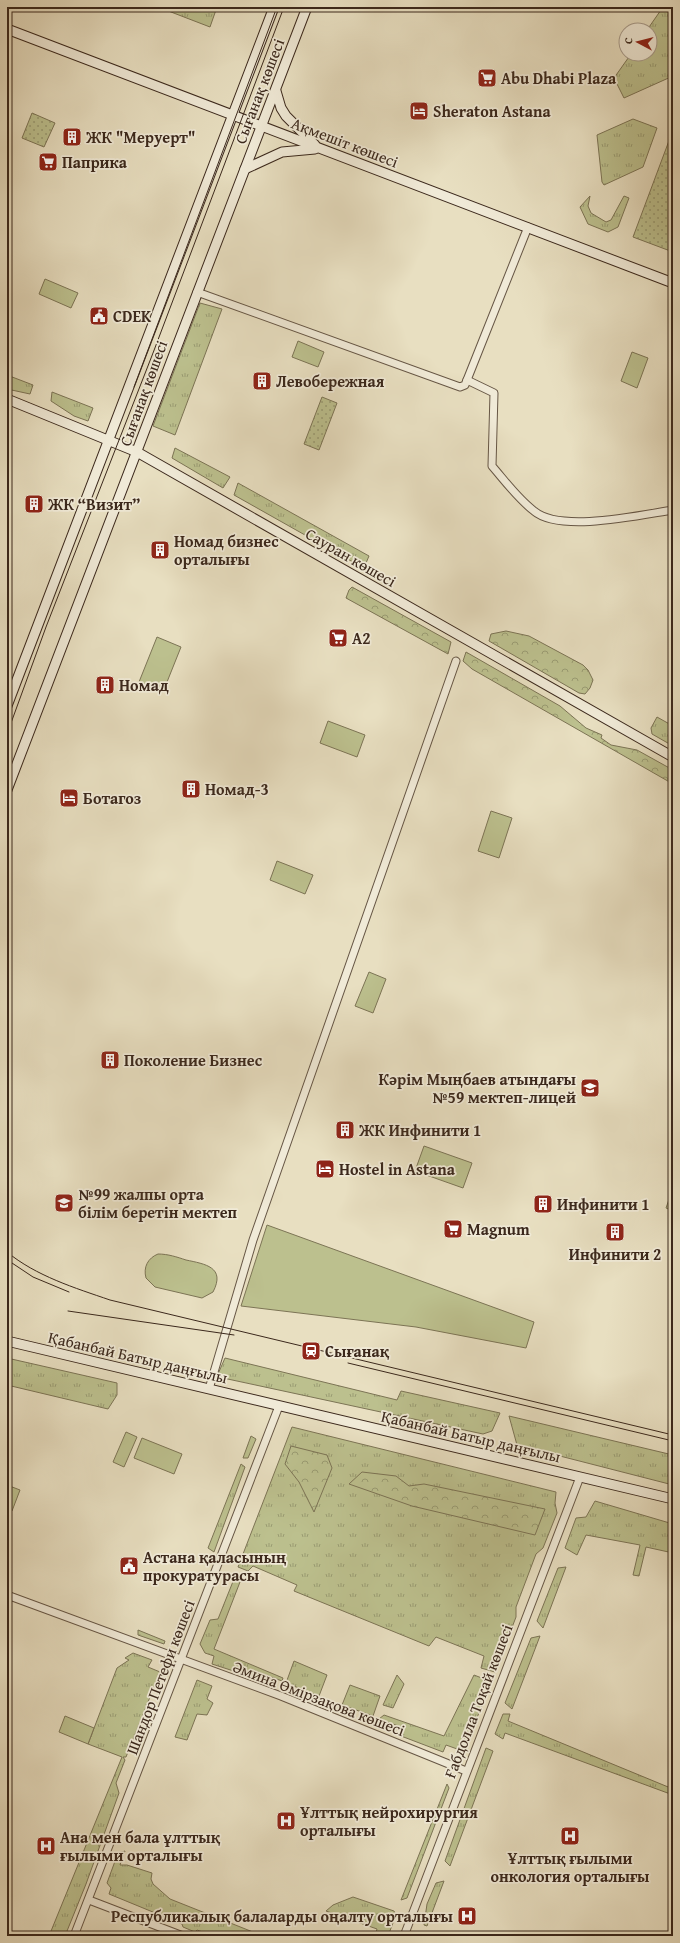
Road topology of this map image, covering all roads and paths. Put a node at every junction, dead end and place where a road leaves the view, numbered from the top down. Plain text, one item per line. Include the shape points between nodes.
1 (274, 7) edge
2 (307, 7) edge
3 (7, 29) edge
4 (276, 91) junction
5 (232, 115) junction
6 (261, 126) junction
7 (319, 148) junction
8 (245, 169) junction
9 (528, 227) junction
10 (673, 283) edge
11 (197, 292) junction
12 (467, 380) junction
13 (7, 399) edge
14 (110, 439) junction
15 (137, 452) junction
16 (673, 510) edge
17 (456, 662) dead end
18 (7, 706) edge
19 (673, 757) edge
20 (7, 790) edge
21 (7, 1341) edge
22 (7, 1347) edge
23 (208, 1389) junction
24 (262, 1402) junction
25 (279, 1406) junction
26 (580, 1477) junction
27 (673, 1499) edge
28 (7, 1595) edge
29 (182, 1661) junction
30 (466, 1771) junction
31 (89, 1900) junction
32 (74, 1936) edge
33 (183, 1936) edge
34 (404, 1936) edge

1 - 5 main road, Сығанақ көшесі
2 - 4 main road, Сығанақ көшесі
3 - 5 main road, Ақмешіт көшесі
4 - 6 main road, Сығанақ көшесі
4 - 7 main road via 286,116
5 - 6 main road, Ақмешіт көшесі
5 - 14 main road, Сығанақ көшесі
6 - 7 main road, Ақмешіт көшесі
6 - 8 main road, Сығанақ көшесі
7 - 8 main road via 282,152
7 - 9 main road, Ақмешіт көшесі
8 - 11 main road, Сығанақ көшесі
9 - 10 main road, Ақмешіт көшесі
9 - 12 street
11 - 12 street via 456,387 464,385
11 - 15 main road, Сығанақ көшесі
12 - 16 street via 494,393 492,466 534,512 548,519 569,522 618,519
13 - 14 main road, Сауран көшесі
14 - 15 main road, Сауран көшесі
14 - 18 main road, Сығанақ көшесі
15 - 19 main road, Сауран көшесі
15 - 20 main road, Сығанақ көшесі
17 - 23 street via 253,1240
21 - 23 main road, Қабанбай Батыр даңғылы
22 - 24 main road, Қабанбай Батыр даңғылы via 254,1404
23 - 24 main road, Қабанбай Батыр даңғылы
24 - 25 main road, Қабанбай Батыр даңғылы
25 - 26 main road, Қабанбай Батыр даңғылы
25 - 29 street, Шандор Петефи көшесі
26 - 27 main road, Қабанбай Батыр даңғылы
26 - 30 street, Ғабдолла Тоқай көшесі
28 - 29 street, Әмина Өмірзақова көшесі
29 - 30 street, Әмина Өмірзақова көшесі via 281,1696
29 - 31 street, Шандор Петефи көшесі
30 - 34 street, Ғабдолла Тоқай көшесі
31 - 32 street, Шандор Петефи көшесі
31 - 33 street

